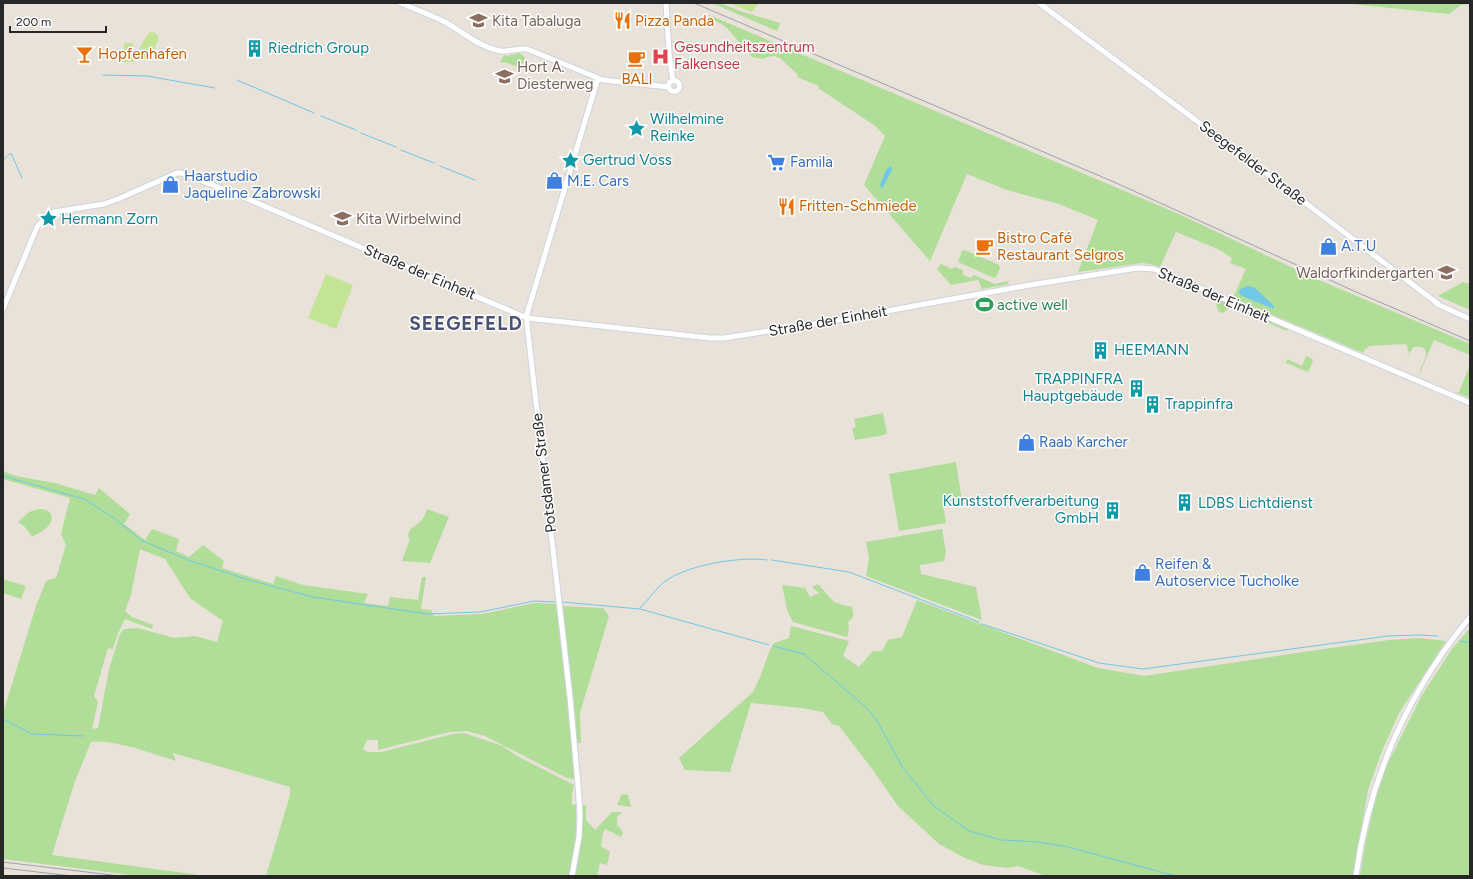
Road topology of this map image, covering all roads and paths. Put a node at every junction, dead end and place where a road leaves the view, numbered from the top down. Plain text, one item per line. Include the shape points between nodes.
1 (400, 3) edge
2 (666, 3) edge
3 (1040, 3) edge
4 (598, 78) junction
5 (673, 81) junction
6 (668, 87) junction
7 (3, 309) edge
8 (527, 318) junction
9 (1470, 319) edge
10 (1470, 403) edge
11 (1470, 617) edge
12 (572, 876) edge
13 (1356, 876) edge

1 - 4 street via 445,22 492,49 522,49 534,52
2 - 5 street via 668,49
3 - 9 street, Seegefelder Straße via 1439,305
4 - 6 street
4 - 8 street, Potsdamer Straße
5 - 6 street
5 - 6 street via 678,83 679,89 673,92
7 - 8 street, Straße der Einheit via 37,227 50,213 104,204 177,173 185,174
8 - 10 street, Straße der Einheit via 724,338 1105,273 1149,268
8 - 12 street, Potsdamer Straße via 578,785 579,837
11 - 13 street via 1428,674 1398,729 1381,770 1370,807

